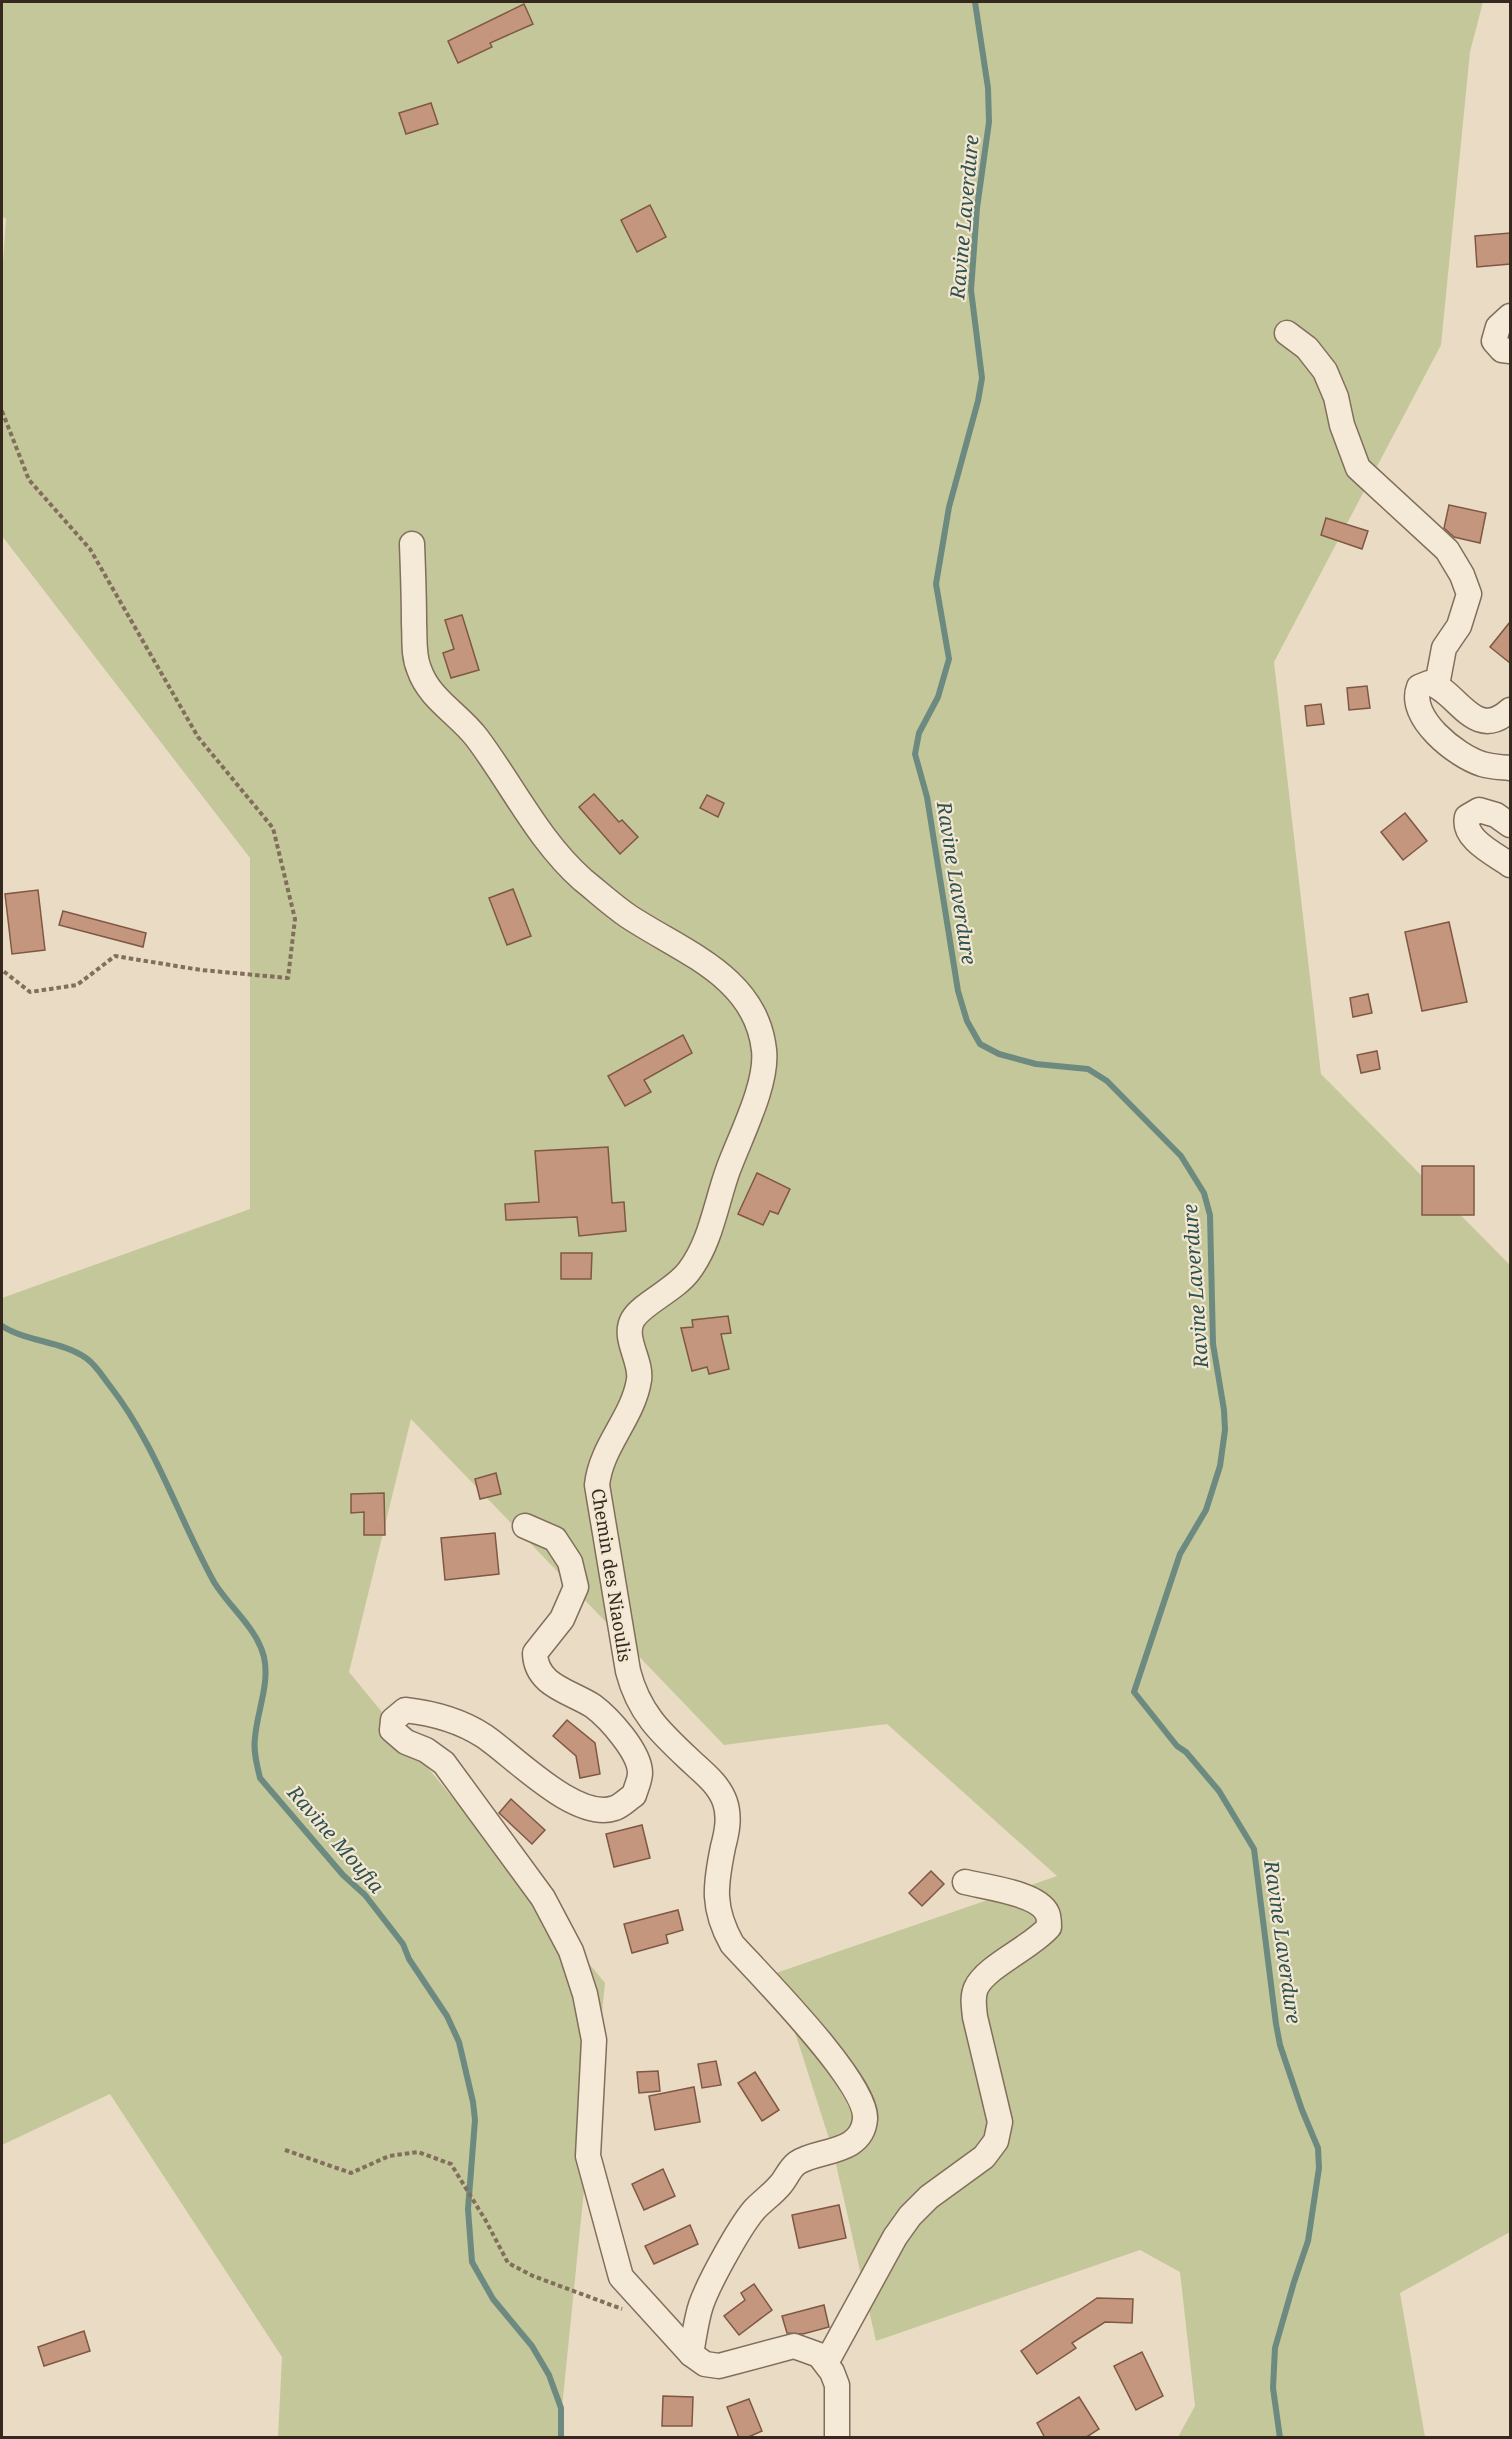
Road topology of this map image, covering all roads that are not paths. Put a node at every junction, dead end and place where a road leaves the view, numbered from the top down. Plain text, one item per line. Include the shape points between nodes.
1 (1510, 316) edge
2 (1287, 333) dead end
3 (1510, 351) edge
4 (412, 544) dead end
5 (1437, 685) junction
6 (1507, 716) edge
7 (1510, 768) edge
8 (1510, 825) edge
9 (1510, 865) edge
10 (525, 1526) dead end
11 (964, 1882) dead end
12 (691, 2354) junction
13 (826, 2363) junction
14 (837, 2438) edge

1 - 3 street via 1498,327 1494,341 1502,350
2 - 5 street via 1308,348 1325,371 1358,468 1447,550 1462,575 1469,594 1459,626 1444,648
4 - 12 street, Chemin des Niaoulis via 415,654 424,681 476,736 540,834 581,877 627,915 718,970 737,990 757,1017 765,1053 758,1091 698,1259 675,1286 632,1322 630,1336 639,1381 603,1458 597,1485 633,1690 651,1722 709,1778 725,1803 728,1820 716,1898 724,1930 852,2083 866,2117 863,2131 854,2141 797,2163 754,2211 701,2305
5 - 6 street via 1469,715 1484,720
5 - 7 street via 1421,684 1416,700 1433,729 1468,758
8 - 9 street via 1479,810 1467,817 1465,823 1475,839
10 - 12 street, Chemin des Niaoulis via 555,1539 570,1562 576,1587 562,1620 535,1653 536,1664 545,1678 563,1692 593,1706 636,1755 640,1773 634,1795 614,1808 594,1809 567,1799 482,1735 431,1713 405,1710 393,1720 392,1730 444,1763 543,1898 571,1951 594,2040 588,2156 621,2277
11 - 13 street via 1029,1897 1048,1913 1049,1927 1039,1939 986,1975 976,1987 975,2017 1000,2122 996,2141 984,2157 929,2197 910,2216
12 - 13 street, Chemin des Niaoulis via 705,2364 719,2366 794,2346 811,2350
13 - 14 street via 837,2385

